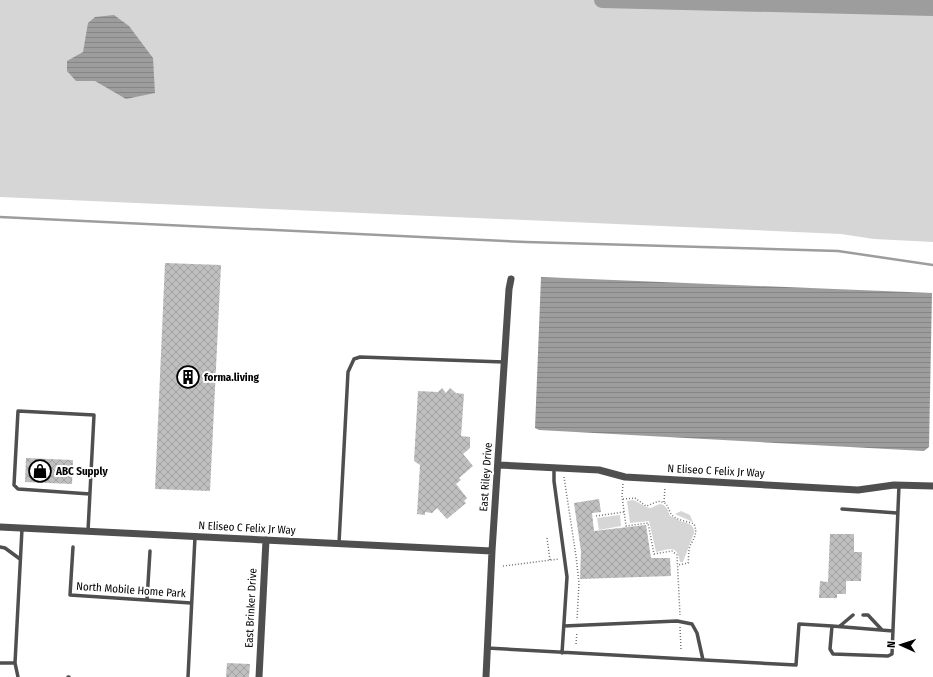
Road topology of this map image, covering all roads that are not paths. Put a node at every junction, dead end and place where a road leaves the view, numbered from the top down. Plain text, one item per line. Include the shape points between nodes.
1 (511, 279) dead end
2 (504, 362) junction
3 (498, 464) junction
4 (554, 467) junction
5 (899, 485) junction
6 (933, 486) edge
7 (90, 494) junction
8 (842, 509) dead end
9 (898, 513) junction
10 (0, 527) edge
11 (22, 528) junction
12 (88, 532) junction
13 (195, 537) junction
14 (266, 540) junction
15 (339, 543) junction
16 (0, 547) edge
17 (73, 547) dead end
18 (150, 551) dead end
19 (492, 551) junction
20 (20, 559) junction
21 (146, 600) junction
22 (192, 603) junction
23 (853, 615) dead end
24 (863, 615) dead end
25 (564, 626) junction
26 (832, 626) junction
27 (840, 626) junction
28 (882, 630) junction
29 (893, 631) junction
30 (487, 648) junction
31 (562, 652) junction
32 (702, 660) junction
33 (0, 663) edge
34 (15, 664) junction
35 (18, 677) edge
36 (188, 677) edge
37 (258, 677) edge
38 (486, 677) edge

1 - 2 street, East Riley Drive
2 - 3 street, East Riley Drive
2 - 15 lane via 360,357 354,359 348,372
3 - 4 street, N Eliseo C Felix Jr Way
3 - 19 street, East Riley Drive
4 - 5 street, N Eliseo C Felix Jr Way via 599,470 625,476 858,490
4 - 25 lane via 565,558
5 - 6 street, N Eliseo C Felix Jr Way
5 - 9 lane
7 - 7 lane via 94,415 18,411 14,485 18,489
7 - 12 lane
8 - 9 lane
9 - 29 lane
10 - 11 street, N Eliseo C Felix Jr Way
11 - 12 street, N Eliseo C Felix Jr Way
11 - 20 lane
12 - 13 street, N Eliseo C Felix Jr Way
13 - 14 street, N Eliseo C Felix Jr Way
13 - 22 lane
14 - 15 street, N Eliseo C Felix Jr Way
14 - 37 street, East Brinker Drive
15 - 19 street, N Eliseo C Felix Jr Way
16 - 20 lane
17 - 21 lane, North Mobile Home Park via 70,595
18 - 21 lane
19 - 30 street, East Riley Drive
20 - 34 lane
21 - 22 lane, North Mobile Home Park
22 - 36 lane
23 - 27 lane
24 - 28 lane via 868,615
25 - 31 lane
25 - 32 lane via 680,622 692,624 697,634
26 - 27 lane
26 - 29 lane via 830,649 833,654 888,656 892,654
26 - 32 lane via 799,624 796,665
27 - 28 lane
28 - 29 lane
30 - 31 lane
30 - 38 street, East Riley Drive
31 - 32 lane
33 - 34 lane
34 - 35 lane

